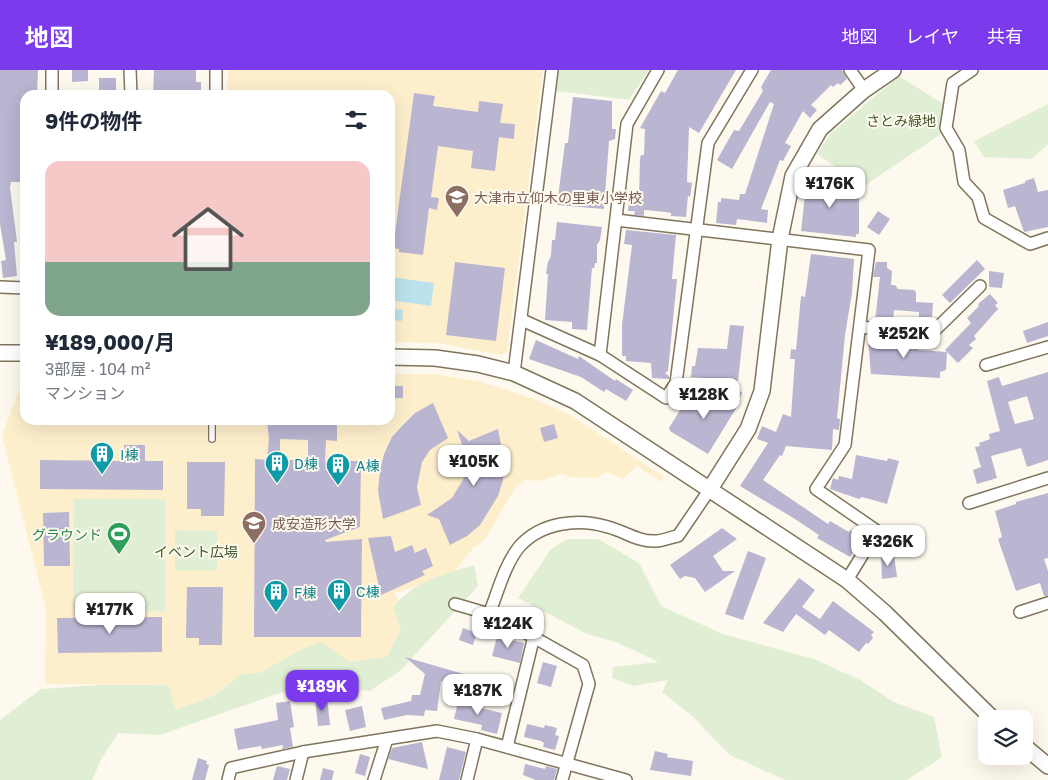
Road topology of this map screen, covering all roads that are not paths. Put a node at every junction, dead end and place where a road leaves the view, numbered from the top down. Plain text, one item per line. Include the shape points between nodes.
1 (52, 70) edge
2 (130, 70) edge
3 (216, 70) edge
4 (552, 70) edge
5 (658, 70) edge
6 (752, 70) edge
7 (850, 70) edge
8 (893, 70) edge
9 (972, 70) edge
10 (52, 90) edge
11 (131, 90) edge
12 (216, 90) edge
13 (864, 90) junction
14 (616, 220) junction
15 (696, 230) junction
16 (1048, 238) edge
17 (780, 239) junction
18 (980, 286) dead end
19 (0, 287) edge
20 (20, 288) edge
21 (522, 320) junction
22 (860, 327) junction
23 (1048, 347) edge
24 (0, 353) edge
25 (20, 353) edge
26 (600, 355) junction
27 (395, 357) edge
28 (986, 365) dead end
29 (514, 373) junction
30 (212, 425) edge
31 (212, 440) dead end
32 (1048, 478) edge
33 (710, 489) junction
34 (969, 502) dead end
35 (847, 580) junction
36 (1048, 603) edge
37 (455, 604) dead end
38 (1020, 612) dead end
39 (490, 614) junction
40 (534, 636) junction
41 (984, 710) edge
42 (387, 739) junction
43 (477, 739) junction
44 (507, 747) junction
45 (303, 752) junction
46 (1033, 754) edge
47 (566, 764) junction
48 (1048, 766) edge
49 (228, 780) edge
50 (296, 780) edge
51 (374, 780) edge
52 (467, 780) edge
53 (562, 780) edge
54 (626, 780) edge

1 - 10 street
2 - 11 street
3 - 12 street
4 - 21 street
5 - 14 street via 627,124
6 - 15 street via 708,143
7 - 13 street
8 - 13 street
9 - 16 street via 952,84 946,128 959,150 964,182 978,197 984,218 1030,244
13 - 17 street via 820,128 793,176
14 - 15 street
14 - 26 street
15 - 17 street
15 - 26 street via 676,383 666,398
17 - 22 street via 869,250
17 - 33 street via 762,391 748,429
18 - 22 street via 931,334
19 - 20 street
21 - 26 street
21 - 29 street
22 - 35 street via 845,445 816,489 877,532
23 - 28 street
24 - 25 street
27 - 29 street via 435,358
29 - 33 street via 575,401
30 - 31 lane
32 - 34 street
33 - 35 street
33 - 39 street via 678,536 655,541 585,522 542,530 520,547 505,572
35 - 41 street
36 - 38 street
37 - 39 street
39 - 40 street
40 - 44 street
40 - 47 street via 583,665 588,684
42 - 43 street via 437,731
42 - 45 street
42 - 51 street
43 - 44 street
43 - 52 street
44 - 47 street
45 - 49 street via 231,768
45 - 50 street
46 - 48 street
47 - 53 street
47 - 54 street

